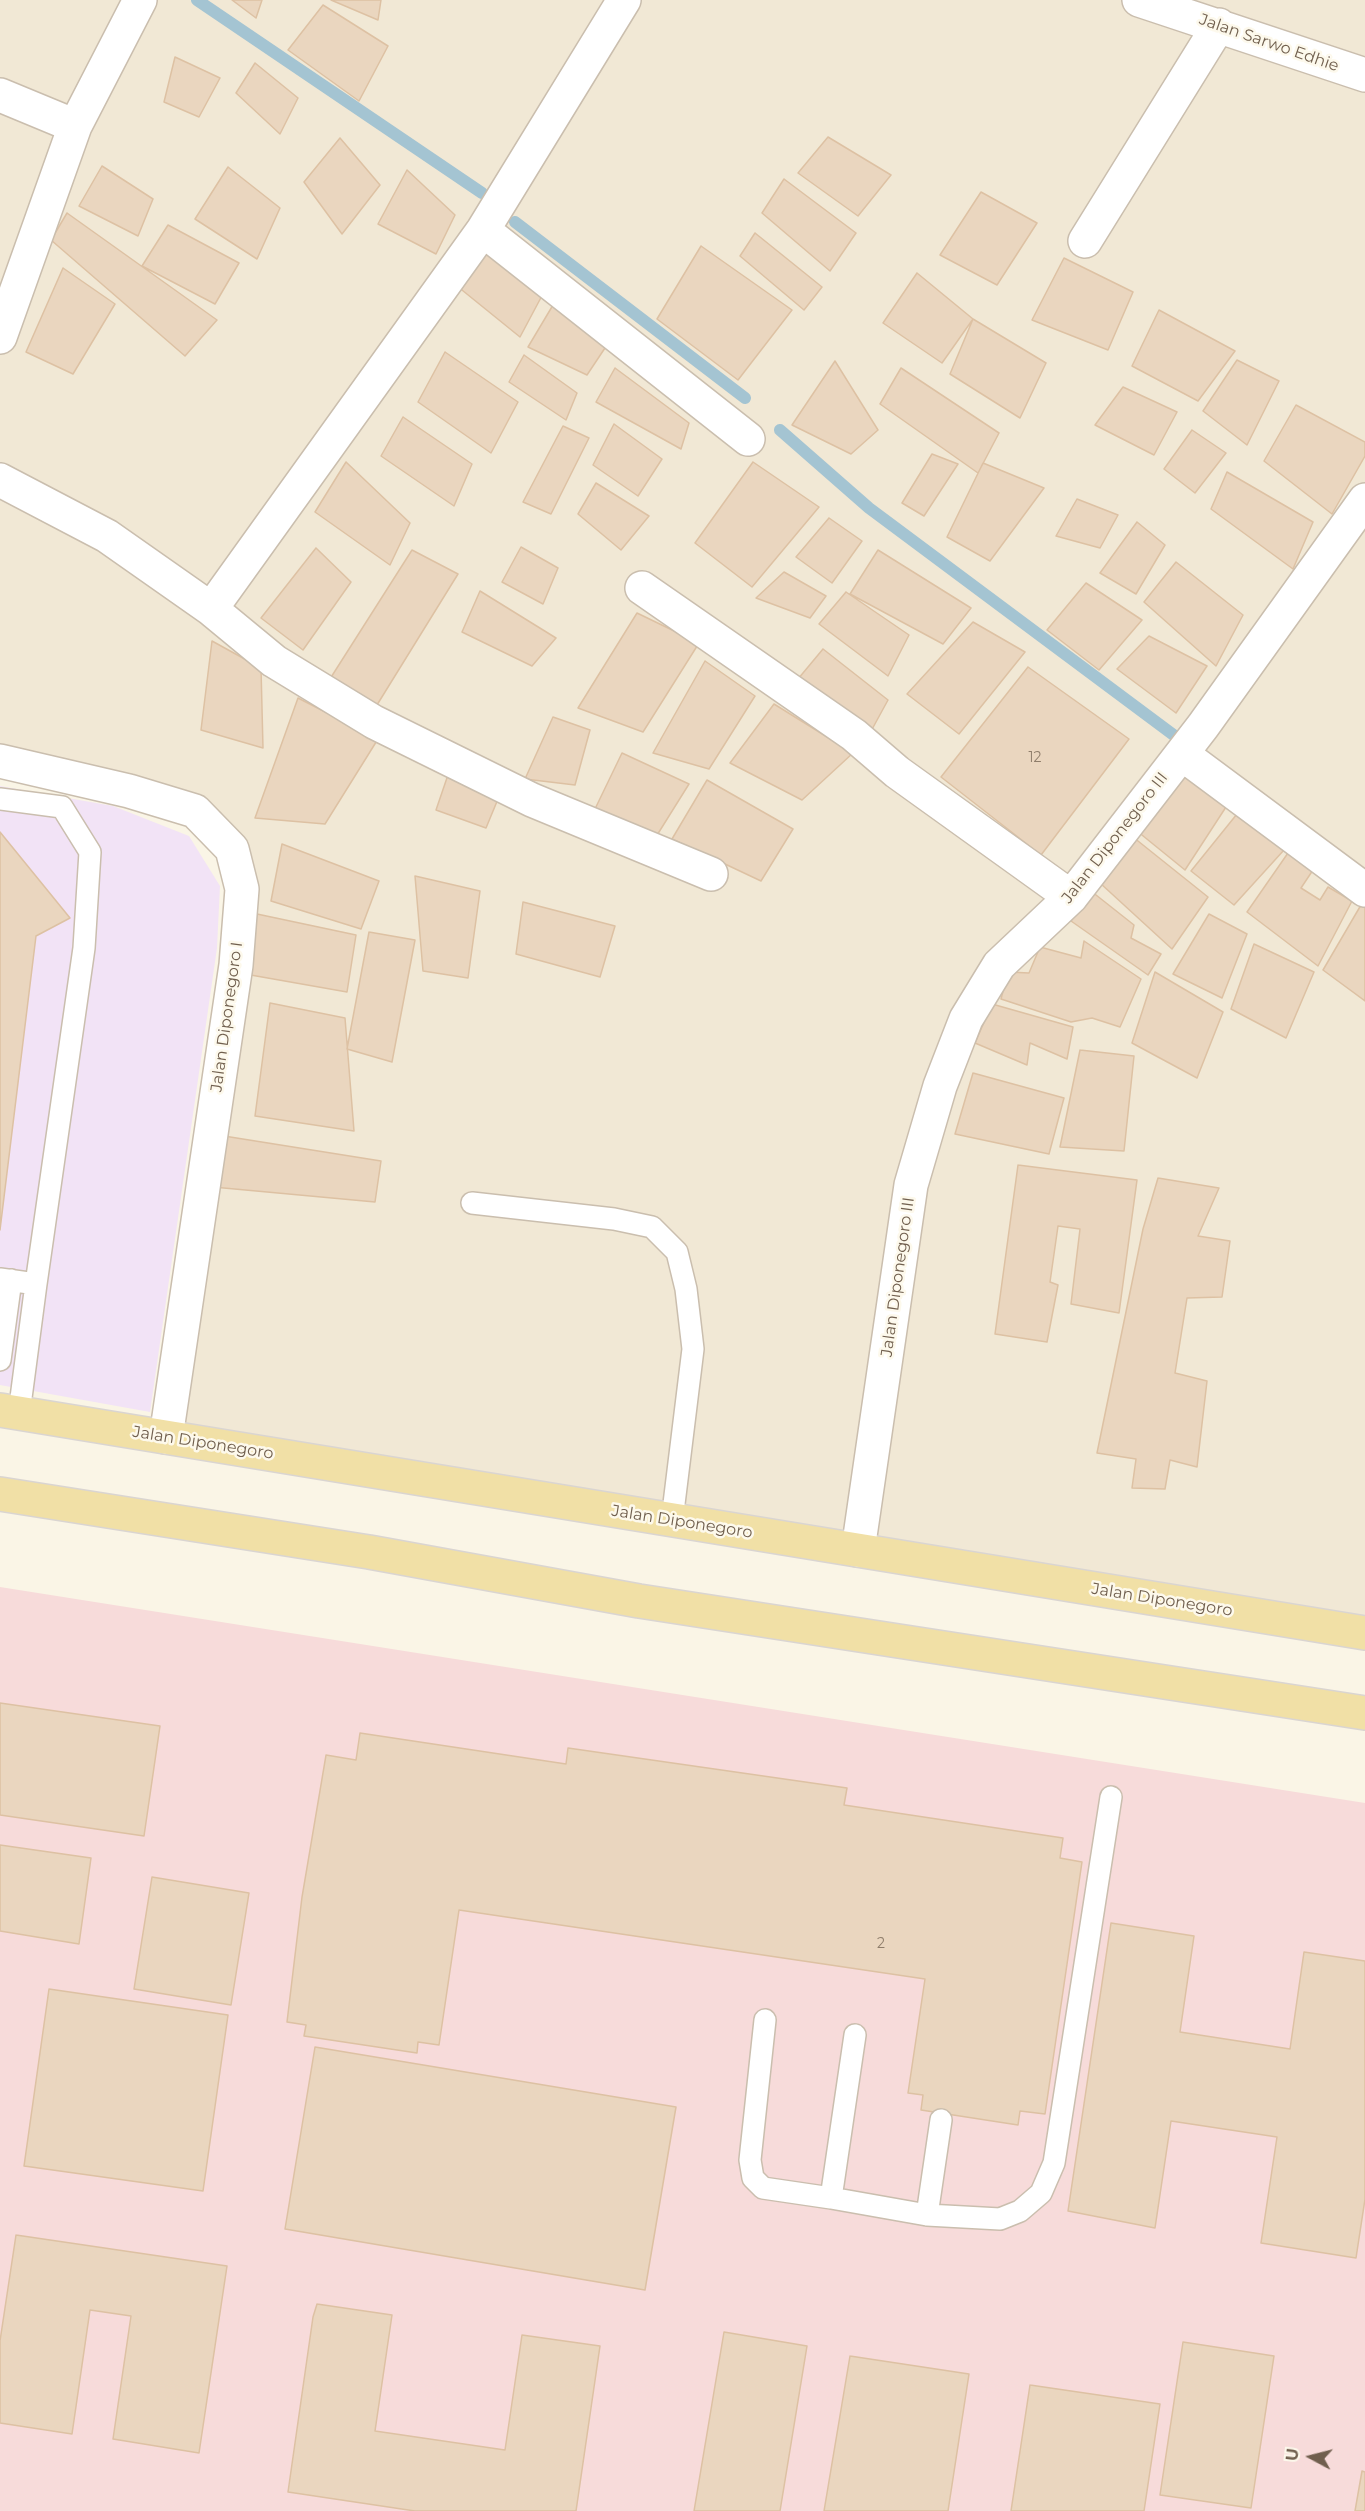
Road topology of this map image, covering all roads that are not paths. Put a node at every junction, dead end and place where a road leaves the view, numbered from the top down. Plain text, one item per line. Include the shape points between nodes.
1 (140, 0) edge
2 (624, 0) edge
3 (1139, 0) edge
4 (1219, 25) junction
5 (1365, 75) edge
6 (0, 95) edge
7 (75, 126) junction
8 (483, 230) junction
9 (1085, 241) dead end
10 (0, 337) edge
11 (748, 439) dead end
12 (0, 480) edge
13 (1365, 500) edge
14 (642, 588) dead end
15 (211, 609) junction
16 (1189, 744) junction
17 (0, 761) edge
18 (0, 799) edge
19 (711, 874) dead end
20 (1365, 890) edge
21 (1071, 897) junction
22 (472, 1203) dead end
23 (5, 1279) edge
24 (36, 1284) junction
25 (0, 1360) edge
26 (9, 1412) edge
27 (166, 1437) junction
28 (0, 1494) edge
29 (672, 1520) junction
30 (858, 1550) junction
31 (1365, 1633) edge
32 (1365, 1713) edge
33 (1111, 1797) dead end
34 (765, 2020) dead end
35 (855, 2035) dead end
36 (941, 2120) dead end
37 (831, 2198) junction
38 (927, 2215) junction

1 - 7 street
2 - 8 street
3 - 4 street, Jalan Sarwo Edhie
4 - 5 street, Jalan Sarwo Edhie
4 - 9 street
6 - 7 street
7 - 10 street
8 - 11 street
8 - 15 street
12 - 15 street via 107,536
13 - 16 street, Jalan Diponegoro III
14 - 21 street via 854,735 897,772
15 - 19 street via 274,661 374,722 532,800
16 - 20 street
16 - 21 street, Jalan Diponegoro III
17 - 27 street, Jalan Diponegoro I via 129,791 195,812 232,849 242,889 234,977
18 - 24 lane via 62,807 90,852 84,948
21 - 30 street, Jalan Diponegoro III via 999,965 966,1019 940,1086 911,1185
22 - 29 lane via 652,1227 677,1252 693,1349
23 - 24 lane
23 - 25 lane
24 - 26 lane
26 - 27 main road, Jalan Diponegoro
27 - 29 main road, Jalan Diponegoro
28 - 32 main road via 369,1552 639,1601
29 - 30 main road, Jalan Diponegoro
30 - 31 main road, Jalan Diponegoro
33 - 38 lane via 1054,2163 1041,2193 1020,2211 1000,2219
34 - 37 lane via 750,2160 753,2178 763,2188
35 - 37 lane
36 - 38 lane
37 - 38 lane

